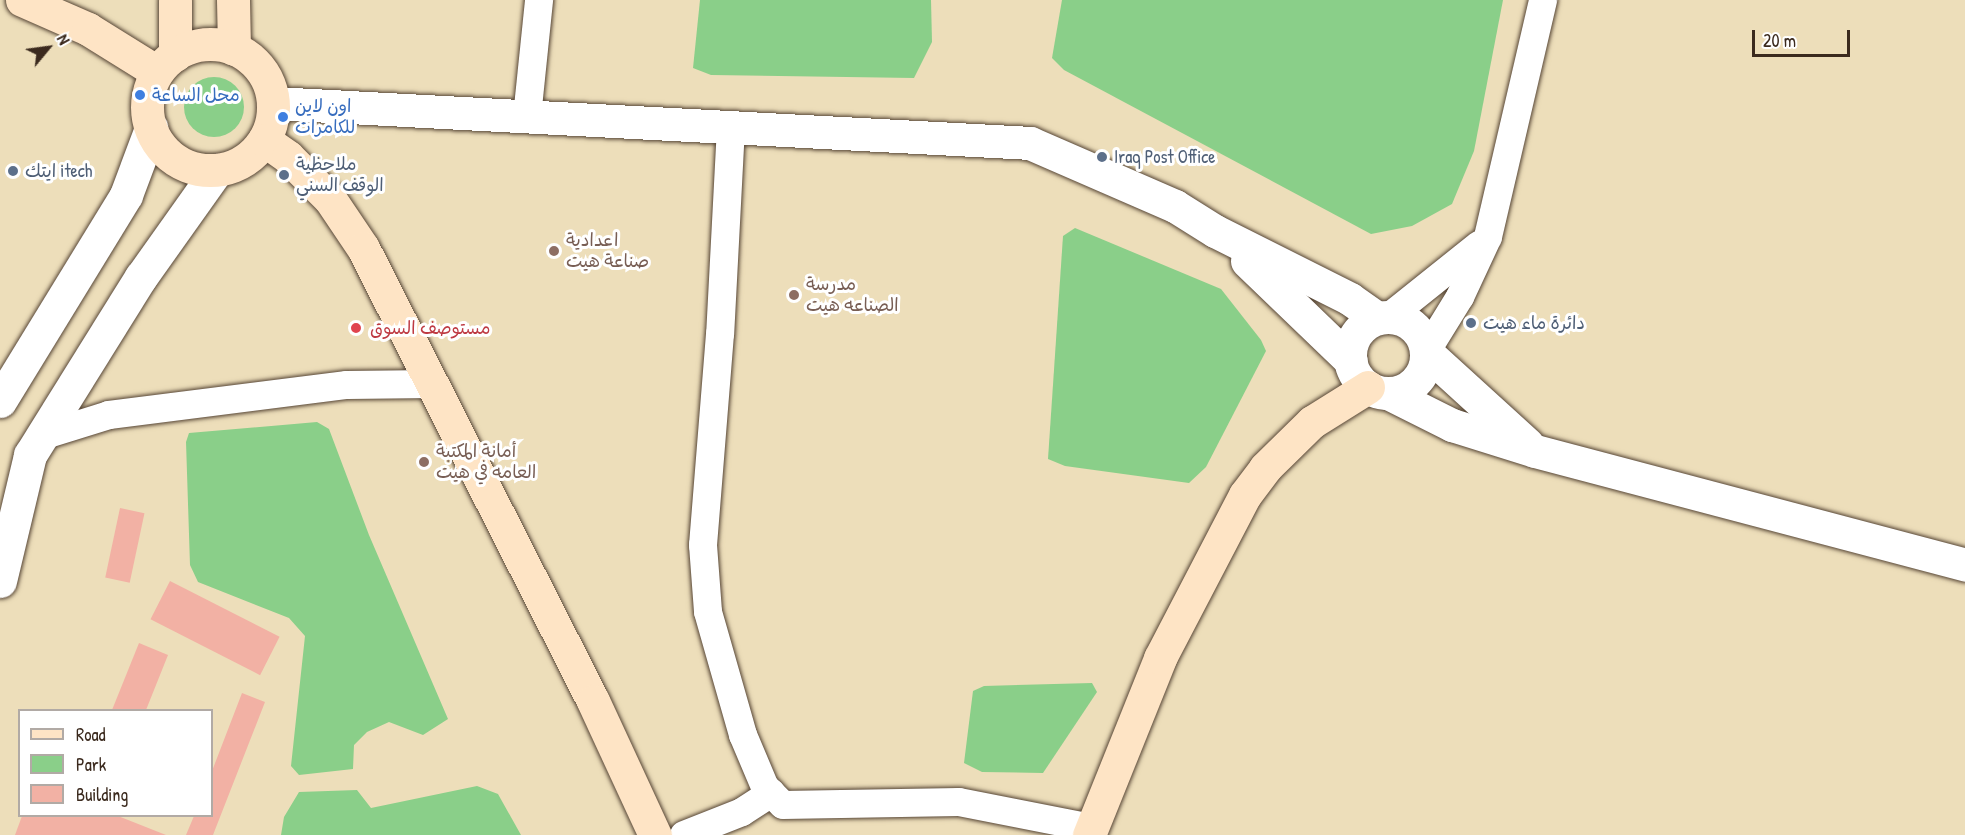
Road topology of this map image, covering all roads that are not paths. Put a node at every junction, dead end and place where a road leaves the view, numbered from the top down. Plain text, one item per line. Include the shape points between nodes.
1 (22, 0) edge
2 (175, 0) edge
3 (233, 0) edge
4 (539, 0) edge
5 (1543, 0) edge
6 (234, 49) junction
7 (166, 64) junction
8 (273, 104) junction
9 (527, 117) junction
10 (731, 127) junction
11 (151, 128) junction
12 (264, 140) junction
13 (217, 170) junction
14 (1215, 231) junction
15 (1488, 237) junction
16 (1383, 317) junction
17 (1426, 352) junction
18 (1369, 381) junction
19 (433, 384) junction
20 (0, 401) edge
21 (42, 436) junction
22 (1535, 451) junction
23 (1965, 565) edge
24 (0, 581) edge
25 (771, 793) junction
26 (1090, 832) edge
27 (655, 835) edge
28 (684, 835) edge

1 - 7 main road
2 - 7 main road
3 - 6 main road
4 - 9 street
5 - 15 street
6 - 7 main road via 204,45
6 - 8 main road via 261,71
7 - 11 main road via 147,109
8 - 9 street
8 - 12 main road
9 - 10 street
10 - 14 street via 1030,143 1154,196
10 - 25 street via 703,545 708,612 742,735
11 - 13 main road via 161,147 177,160 196,169
11 - 20 street via 126,195
12 - 13 main road via 252,155
12 - 19 main road via 310,177 348,223
13 - 21 street via 141,277
14 - 16 street
14 - 18 street
15 - 16 street
15 - 17 street via 1460,297
16 - 17 street via 1410,324 1418,331
16 - 18 street via 1359,330 1350,350
17 - 18 street via 1416,381 1403,390
17 - 22 street
18 - 22 street via 1452,425
18 - 26 main road via 1312,422 1264,468 1245,495 1161,658
19 - 21 street via 347,385 109,415
19 - 27 main road via 593,701
21 - 24 street via 30,455
22 - 23 street
25 - 26 street via 783,805 959,802
25 - 28 street via 742,812

